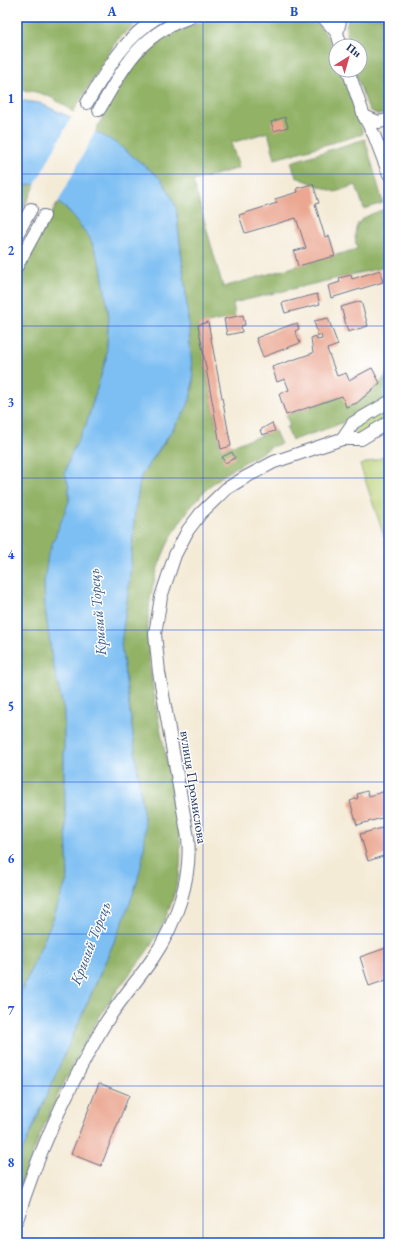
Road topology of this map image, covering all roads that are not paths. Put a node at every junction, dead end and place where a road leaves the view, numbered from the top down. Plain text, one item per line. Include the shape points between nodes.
1 (158, 17) edge
2 (191, 17) edge
3 (323, 17) edge
4 (340, 17) edge
5 (337, 33) junction
6 (339, 38) edge
7 (351, 78) edge
8 (86, 103) dead end
9 (99, 110) dead end
10 (364, 116) junction
11 (389, 120) edge
12 (387, 156) edge
13 (389, 174) edge
14 (31, 209) dead end
15 (44, 216) dead end
16 (17, 235) edge
17 (17, 266) edge
18 (389, 402) edge
19 (389, 422) edge
20 (342, 439) junction
21 (17, 1220) edge

1 - 8 street via 126,43
2 - 9 street via 169,25 141,46 124,67
3 - 5 street
4 - 5 street
5 - 6 street
7 - 10 street
10 - 11 street via 378,122
10 - 12 street
12 - 13 street
14 - 16 street
15 - 17 street
18 - 20 street via 353,423
19 - 20 street, вулиця Промислова via 361,439
20 - 21 street, вулиця Промислова via 274,462 226,489 201,513 174,555 161,597 155,634 159,672 188,838 189,864 185,886 162,942 153,958 111,1012 59,1111

